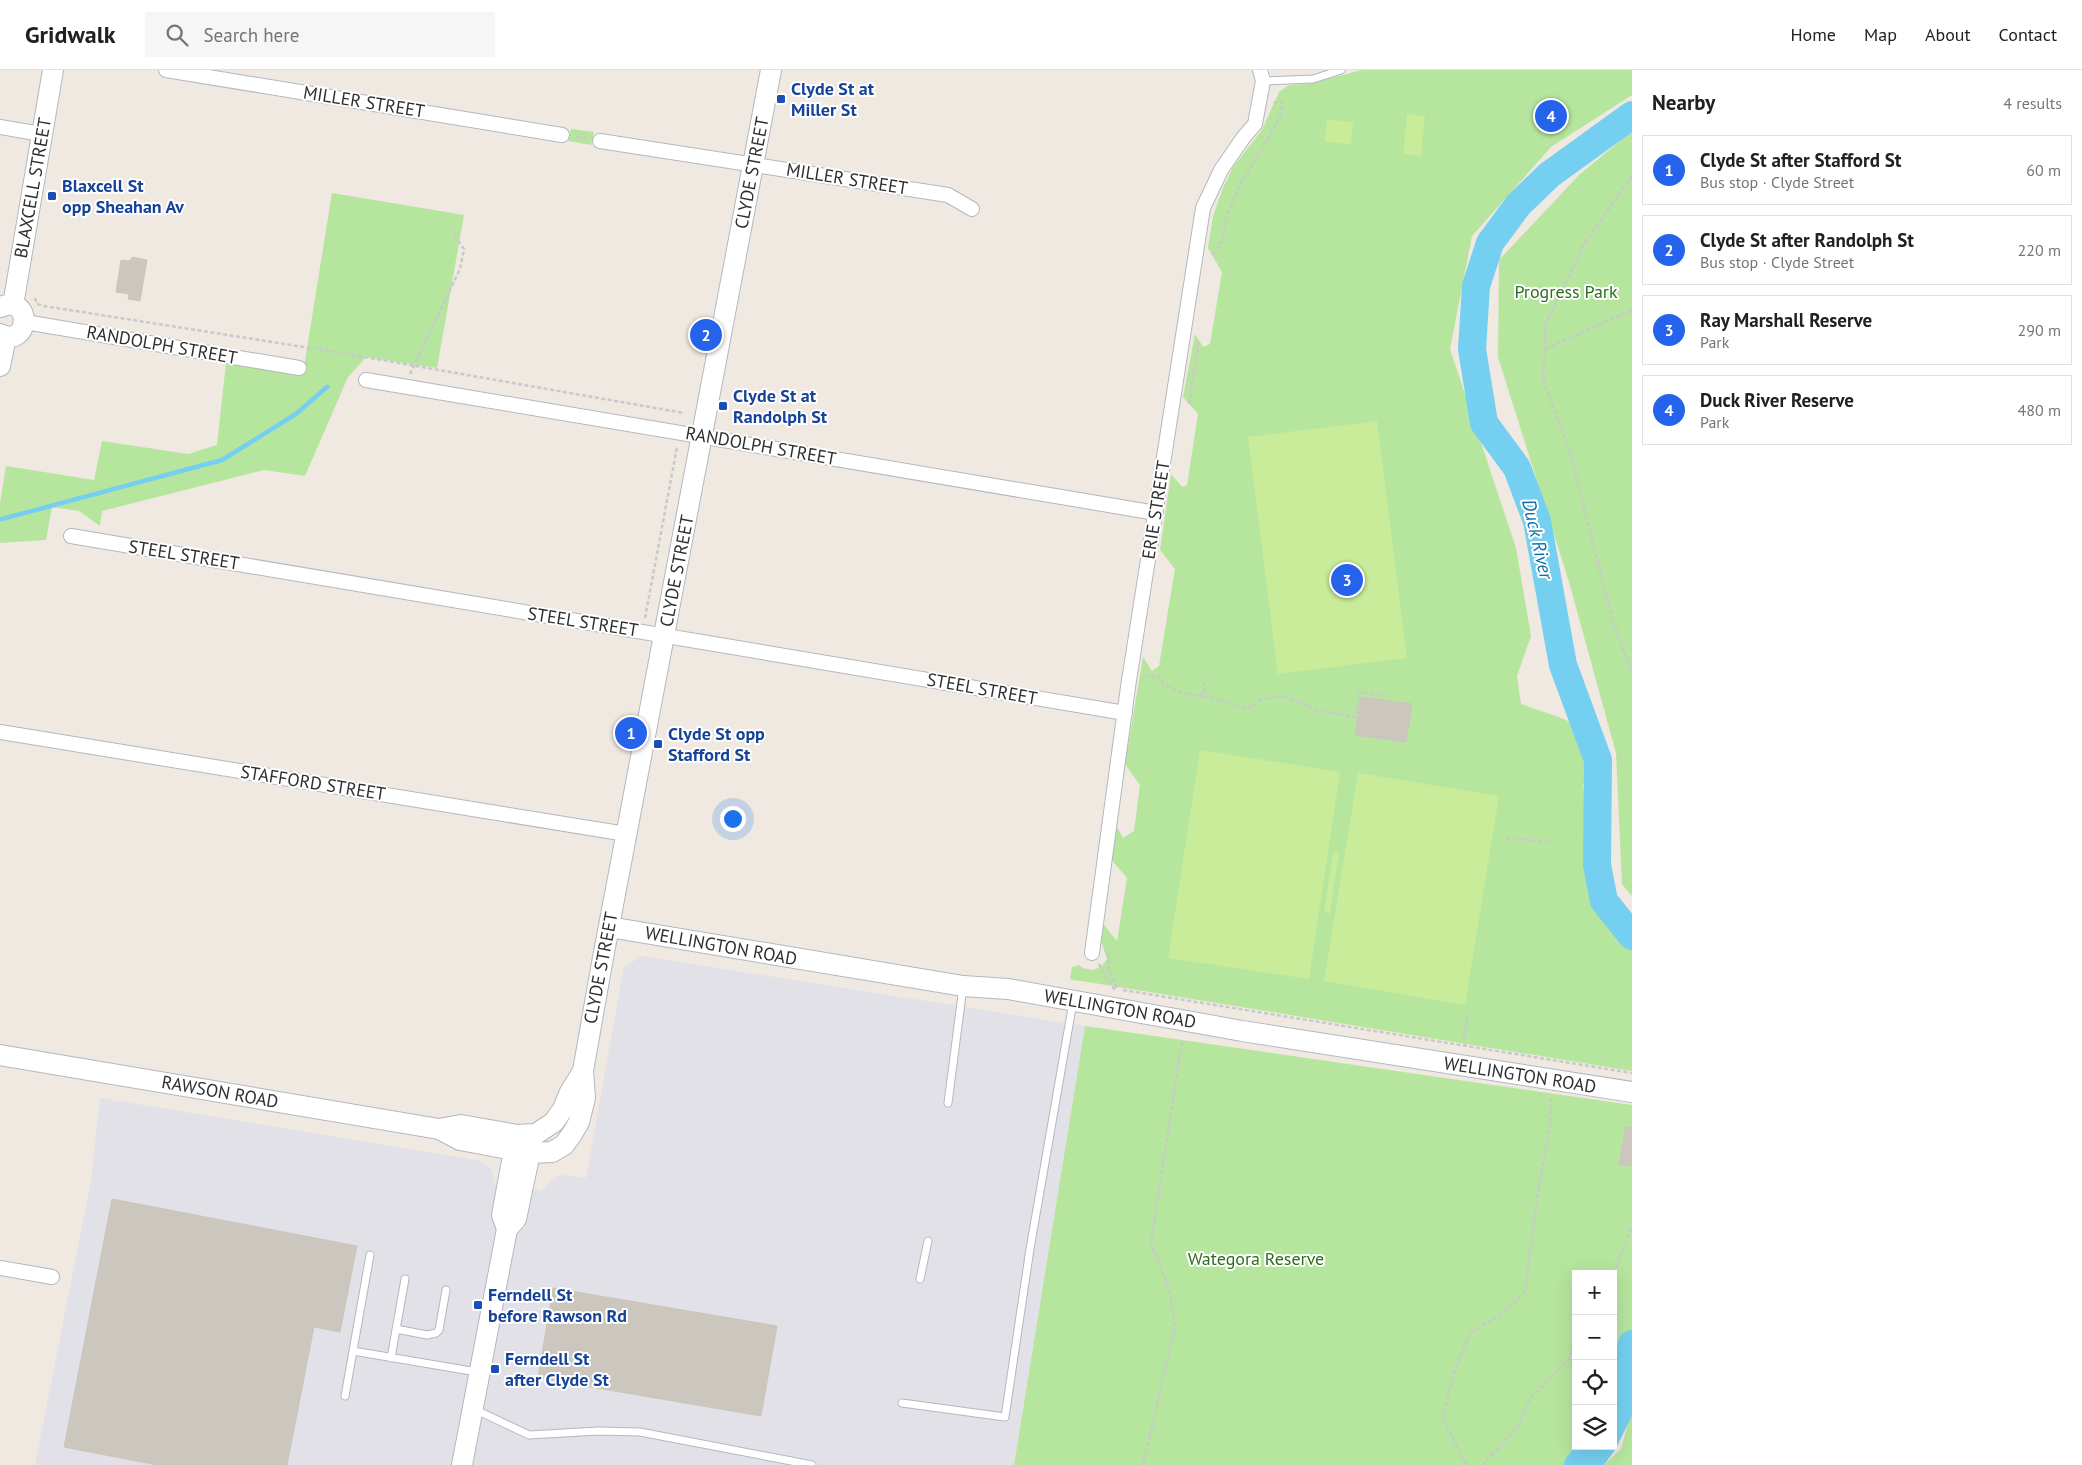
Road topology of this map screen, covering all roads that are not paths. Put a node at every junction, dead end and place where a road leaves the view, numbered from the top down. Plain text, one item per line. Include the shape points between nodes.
1 (53, 70) edge
2 (166, 70) edge
3 (771, 70) edge
4 (1341, 70) edge
5 (1262, 76) edge
6 (0, 127) edge
7 (41, 134) junction
8 (562, 135) road end
9 (600, 141) road end
10 (753, 163) junction
11 (972, 209) dead end
12 (7, 306) edge
13 (25, 322) junction
14 (3, 335) edge
15 (0, 366) edge
16 (299, 368) dead end
17 (366, 380) dead end
18 (702, 436) junction
19 (1156, 513) junction
20 (71, 536) dead end
21 (664, 635) junction
22 (1125, 713) junction
23 (0, 732) edge
24 (626, 834) junction
25 (609, 928) junction
26 (1092, 953) road end
27 (963, 986) junction
28 (1074, 1000) junction
29 (0, 1055) edge
30 (1632, 1092) edge
31 (948, 1103) dead end
32 (523, 1144) junction
33 (928, 1241) dead end
34 (370, 1255) dead end
35 (0, 1268) edge
36 (52, 1277) dead end
37 (405, 1278) dead end
38 (920, 1279) dead end
39 (446, 1290) dead end
40 (396, 1329) junction
41 (353, 1351) junction
42 (391, 1358) junction
43 (480, 1373) junction
44 (345, 1396) dead end
45 (902, 1403) dead end
46 (473, 1409) junction
47 (462, 1465) edge
48 (812, 1465) edge

1 - 7 main road, BLAXCELL STREET
2 - 8 street, MILLER STREET
3 - 10 main road, CLYDE STREET
4 - 5 lane via 1313,79
5 - 19 street, ERIE STREET via 1256,124 1221,170 1203,208
6 - 7 street
7 - 12 main road, BLAXCELL STREET
9 - 10 street, MILLER STREET
10 - 11 street, MILLER STREET via 948,195
10 - 18 main road, CLYDE STREET
12 - 13 main road via 22,312
13 - 14 main road via 18,333
13 - 16 street, RANDOLPH STREET
14 - 15 main road
17 - 18 street, RANDOLPH STREET
18 - 19 street, RANDOLPH STREET
18 - 21 main road, CLYDE STREET
19 - 22 street, ERIE STREET
20 - 21 street, STEEL STREET
21 - 22 street, STEEL STREET
21 - 24 main road, CLYDE STREET
22 - 26 street, ERIE STREET
23 - 24 street, STAFFORD STREET
24 - 25 main road, CLYDE STREET
25 - 27 main road, WELLINGTON ROAD
25 - 32 main road, CLYDE STREET via 583,1071 554,1122
27 - 28 main road, WELLINGTON ROAD via 1008,989
27 - 31 lane
28 - 30 main road, WELLINGTON ROAD via 1242,1031
28 - 45 lane via 1004,1417
29 - 32 main road, RAWSON ROAD via 439,1130 460,1126
32 - 43 main road via 502,1215 507,1230
33 - 38 lane
34 - 41 lane
35 - 36 street
37 - 40 lane
39 - 40 lane via 436,1333 427,1335
40 - 42 lane
41 - 42 lane
41 - 44 lane
42 - 43 lane
43 - 46 main road
46 - 47 main road
46 - 48 lane via 529,1434 640,1432

